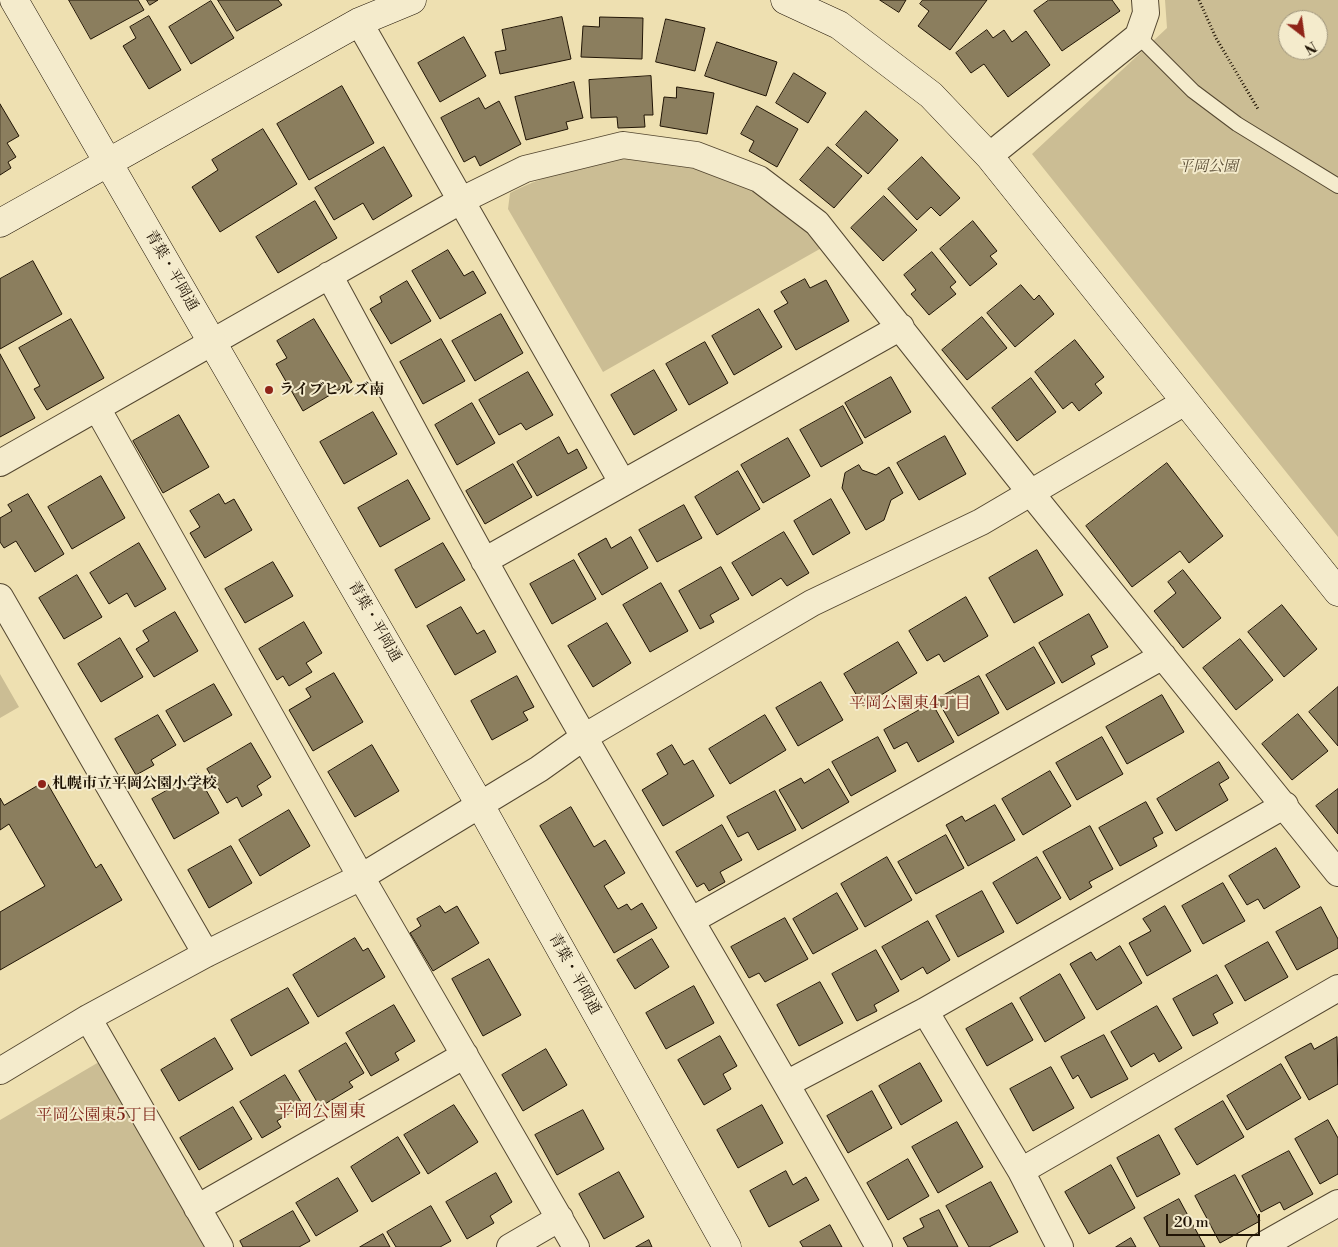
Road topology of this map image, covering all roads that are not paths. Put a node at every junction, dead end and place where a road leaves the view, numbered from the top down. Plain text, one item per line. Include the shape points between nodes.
1 (14, 0) edge
2 (412, 0) edge
3 (785, 0) edge
4 (1145, 0) edge
5 (359, 22) junction
6 (1138, 36) junction
7 (989, 156) junction
8 (109, 162) junction
9 (1338, 186) edge
10 (462, 200) junction
11 (0, 223) edge
12 (329, 276) junction
13 (902, 327) junction
14 (212, 343) junction
15 (1185, 402) junction
16 (97, 408) junction
17 (0, 463) edge
18 (622, 482) junction
19 (1030, 492) junction
20 (484, 561) junction
21 (1338, 592) edge
22 (0, 597) edge
23 (1163, 656) junction
24 (584, 737) junction
25 (480, 805) junction
26 (1285, 805) junction
27 (1338, 873) edge
28 (361, 877) junction
29 (692, 920) junction
30 (206, 954) junction
31 (1338, 988) edge
32 (925, 1011) junction
33 (88, 1018) junction
34 (465, 1055) junction
35 (0, 1071) edge
36 (788, 1083) junction
37 (1020, 1171) junction
38 (1338, 1203) edge
39 (197, 1208) junction
40 (560, 1218) junction
41 (220, 1247) edge
42 (510, 1247) edge
43 (576, 1247) edge
44 (727, 1247) edge
45 (879, 1247) edge
46 (1060, 1247) edge
47 (1260, 1247) edge

1 - 8 street, 青葉・平岡通
2 - 5 street
3 - 7 street via 839,25 931,95
4 - 6 street via 1146,13
5 - 8 street
5 - 10 street
6 - 7 street
6 - 9 lane via 1193,91 1237,124
7 - 15 street
8 - 11 street
8 - 14 street, 青葉・平岡通
10 - 12 street
10 - 13 street via 525,169 622,145 696,155 759,180 817,223
10 - 18 street
12 - 14 street
12 - 20 street
13 - 18 street
13 - 19 street
14 - 16 street
14 - 25 street, 青葉・平岡通
15 - 19 street
15 - 21 street
16 - 17 street
16 - 28 street
18 - 20 street
19 - 23 street
19 - 24 street via 980,522 812,603
20 - 24 street
22 - 30 street
23 - 26 street
23 - 29 street
24 - 25 street
24 - 29 street
25 - 28 street
25 - 44 street, 青葉・平岡通
26 - 27 street
26 - 32 street
28 - 30 street
28 - 34 street
29 - 36 street
30 - 33 street
31 - 37 street
32 - 36 street
32 - 37 street
33 - 35 street
33 - 39 street
34 - 39 street
34 - 40 street
36 - 45 street
37 - 46 street
38 - 47 street
39 - 41 street
40 - 42 street
40 - 43 street

